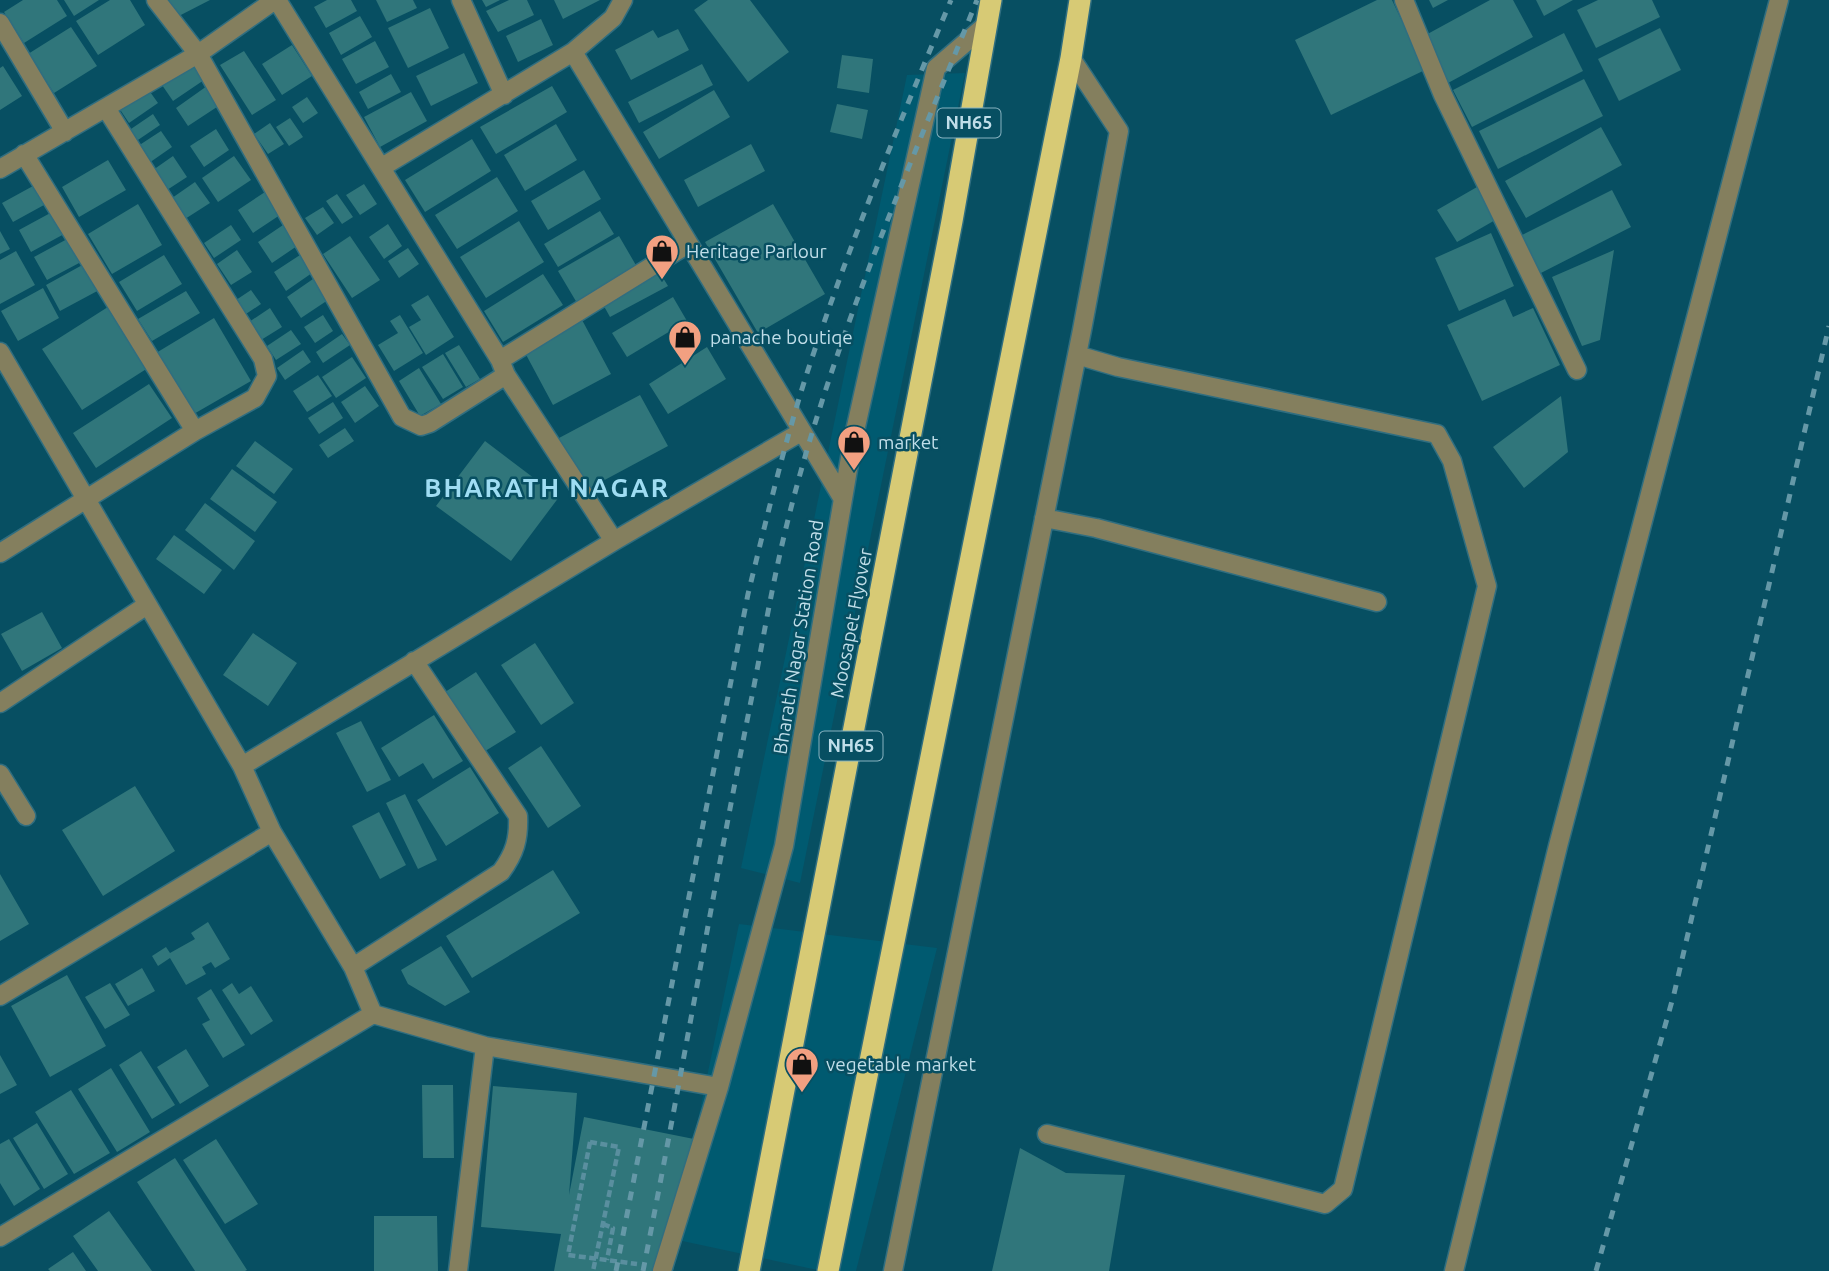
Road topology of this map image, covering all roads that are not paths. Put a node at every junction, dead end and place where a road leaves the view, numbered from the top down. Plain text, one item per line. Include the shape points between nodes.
1 (156, 0) edge
2 (276, 0) edge
3 (461, 0) edge
4 (623, 0) edge
5 (991, 0) edge
6 (1080, 0) edge
7 (1405, 0) edge
8 (1779, 0) edge
9 (0, 23) edge
10 (986, 24) junction
11 (573, 52) junction
12 (198, 54) junction
13 (1071, 58) junction
14 (505, 95) junction
15 (106, 108) junction
16 (65, 132) junction
17 (24, 154) junction
18 (382, 167) junction
19 (0, 169) edge
20 (688, 244) junction
21 (0, 352) edge
22 (1077, 355) junction
23 (503, 367) junction
24 (1577, 370) dead end
25 (195, 431) junction
26 (802, 432) junction
27 (85, 498) junction
28 (842, 499) junction
29 (1044, 518) junction
30 (614, 541) junction
31 (0, 554) edge
32 (1377, 602) dead end
33 (147, 605) junction
34 (414, 661) junction
35 (0, 703) edge
36 (242, 766) junction
37 (0, 774) edge
38 (26, 816) dead end
39 (272, 832) junction
40 (353, 967) junction
41 (0, 996) edge
42 (373, 1014) junction
43 (485, 1046) junction
44 (719, 1087) junction
45 (1047, 1133) dead end
46 (0, 1237) edge
47 (663, 1270) edge
48 (458, 1271) edge
49 (750, 1271) edge
50 (828, 1271) edge
51 (893, 1271) edge
52 (1454, 1271) edge

1 - 12 street
2 - 12 street
2 - 18 street
3 - 14 street
4 - 11 street via 612,18
5 - 10 highway, NH65
6 - 13 highway
7 - 24 street via 1443,95
8 - 52 street via 1558,846
9 - 16 street
10 - 28 street, Bharath Nagar Station Road via 936,68
10 - 49 highway, Moosapet Flyover / NH65
11 - 14 street
11 - 20 street
12 - 15 street
12 - 23 street via 402,417 421,426 430,423
13 - 22 street via 1119,131
13 - 50 highway
14 - 18 street
15 - 16 street
15 - 25 street via 263,359 267,376 255,398
16 - 17 street
17 - 19 street
17 - 25 street
18 - 23 street
20 - 23 street
20 - 26 street
21 - 27 street
22 - 29 street
22 - 45 street via 1437,434 1452,461 1487,586 1343,1189 1325,1204
23 - 30 street
25 - 27 street
26 - 28 street
26 - 30 street
27 - 31 street
27 - 33 street
28 - 44 street, Bharath Nagar Station Road via 785,846
29 - 32 street
29 - 51 street
30 - 34 street
33 - 35 street
33 - 36 street
34 - 36 street
34 - 40 street via 518,816 519,837 514,855 501,872
36 - 39 street
37 - 38 street
39 - 40 street
39 - 41 street
40 - 42 street
42 - 43 street
42 - 46 street
43 - 44 street
43 - 48 street
44 - 47 street, Bharath Nagar Station Road

